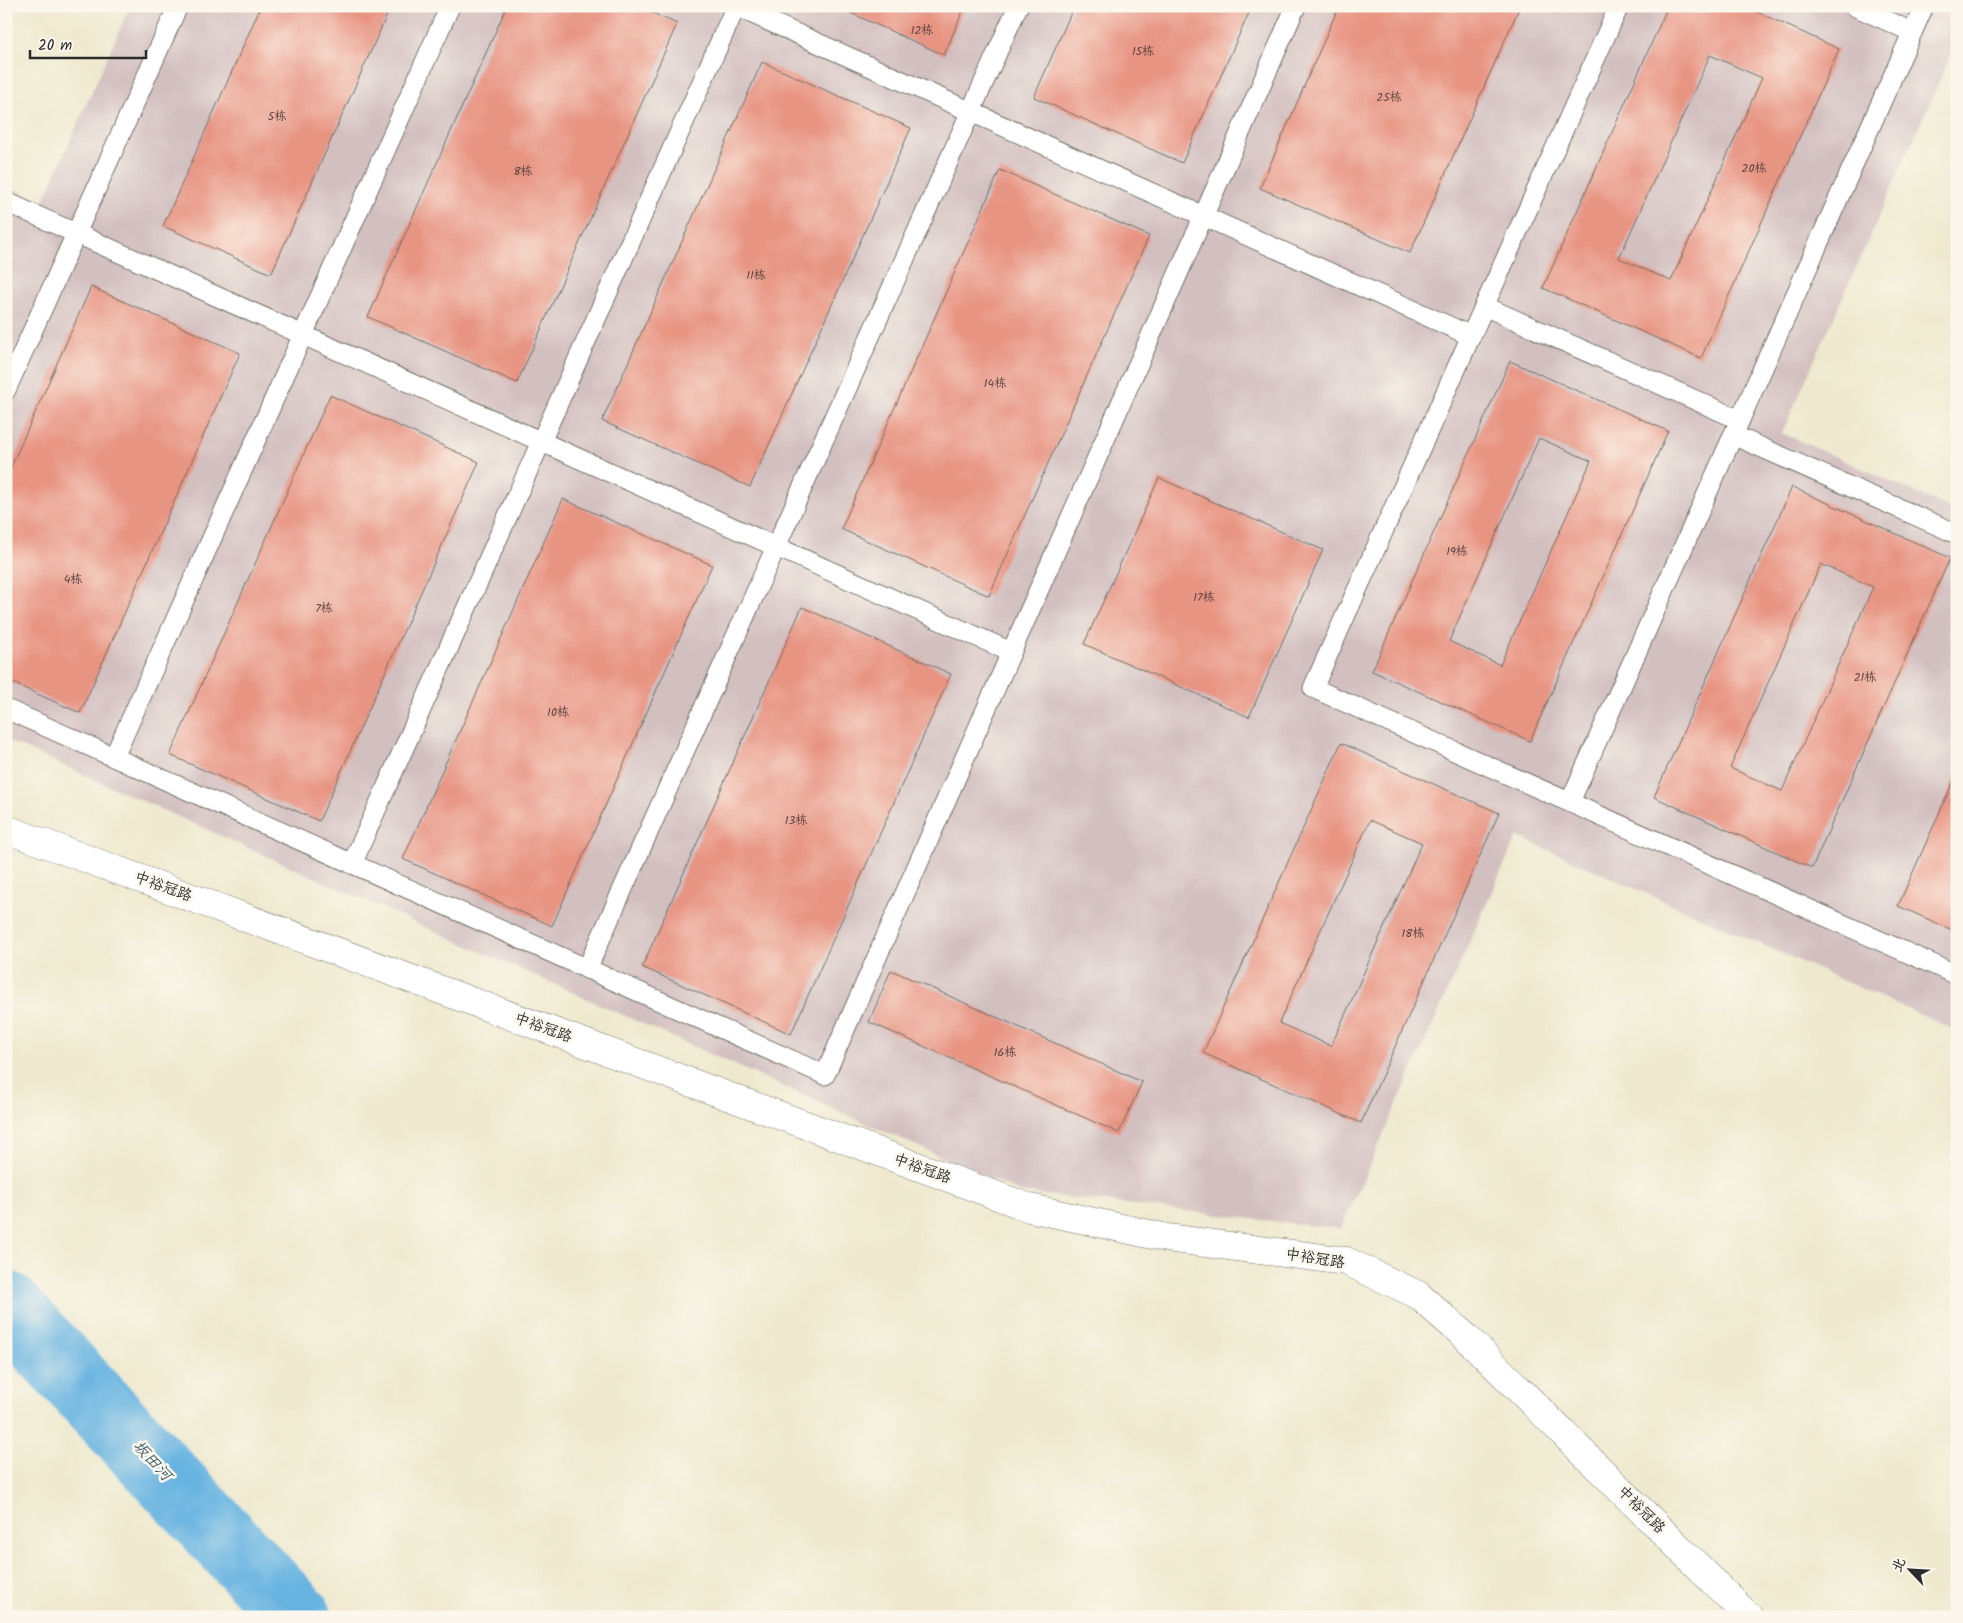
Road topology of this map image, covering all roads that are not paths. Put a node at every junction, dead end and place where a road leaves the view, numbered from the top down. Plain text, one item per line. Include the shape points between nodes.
1 (178, 6) edge
2 (450, 6) edge
3 (736, 6) edge
4 (1018, 6) edge
5 (1296, 6) edge
6 (1619, 6) edge
7 (1854, 6) edge
8 (1924, 6) edge
9 (1912, 32) junction
10 (971, 112) junction
11 (6, 202) edge
12 (1203, 216) junction
13 (76, 233) junction
14 (1484, 306) junction
15 (303, 335) junction
16 (1471, 336) junction
17 (6, 390) edge
18 (1736, 427) junction
19 (541, 442) junction
20 (1957, 534) edge
21 (776, 547) junction
22 (1011, 652) junction
23 (6, 709) edge
24 (114, 757) junction
25 (1570, 802) junction
26 (6, 829) edge
27 (352, 864) junction
28 (587, 969) junction
29 (1957, 974) edge
30 (1749, 1617) edge

1 - 13 lane
2 - 15 lane
3 - 10 lane
3 - 19 lane
4 - 10 lane
5 - 12 lane
6 - 14 lane
7 - 9 lane
8 - 9 lane
9 - 18 lane
10 - 12 lane
10 - 21 lane
11 - 13 lane
12 - 16 lane
12 - 22 lane
13 - 15 lane
13 - 17 lane
14 - 16 lane
14 - 18 lane
15 - 19 lane
15 - 24 lane
16 - 25 lane via 1313,688
18 - 20 lane
18 - 25 lane
19 - 21 lane
19 - 27 lane
21 - 22 lane
21 - 28 lane
22 - 28 lane via 825,1075
23 - 24 lane
24 - 27 lane
25 - 29 lane
26 - 30 street, 中裕冠路 via 1030,1208 1167,1238 1346,1262 1384,1279 1418,1295 1466,1338
27 - 28 lane

